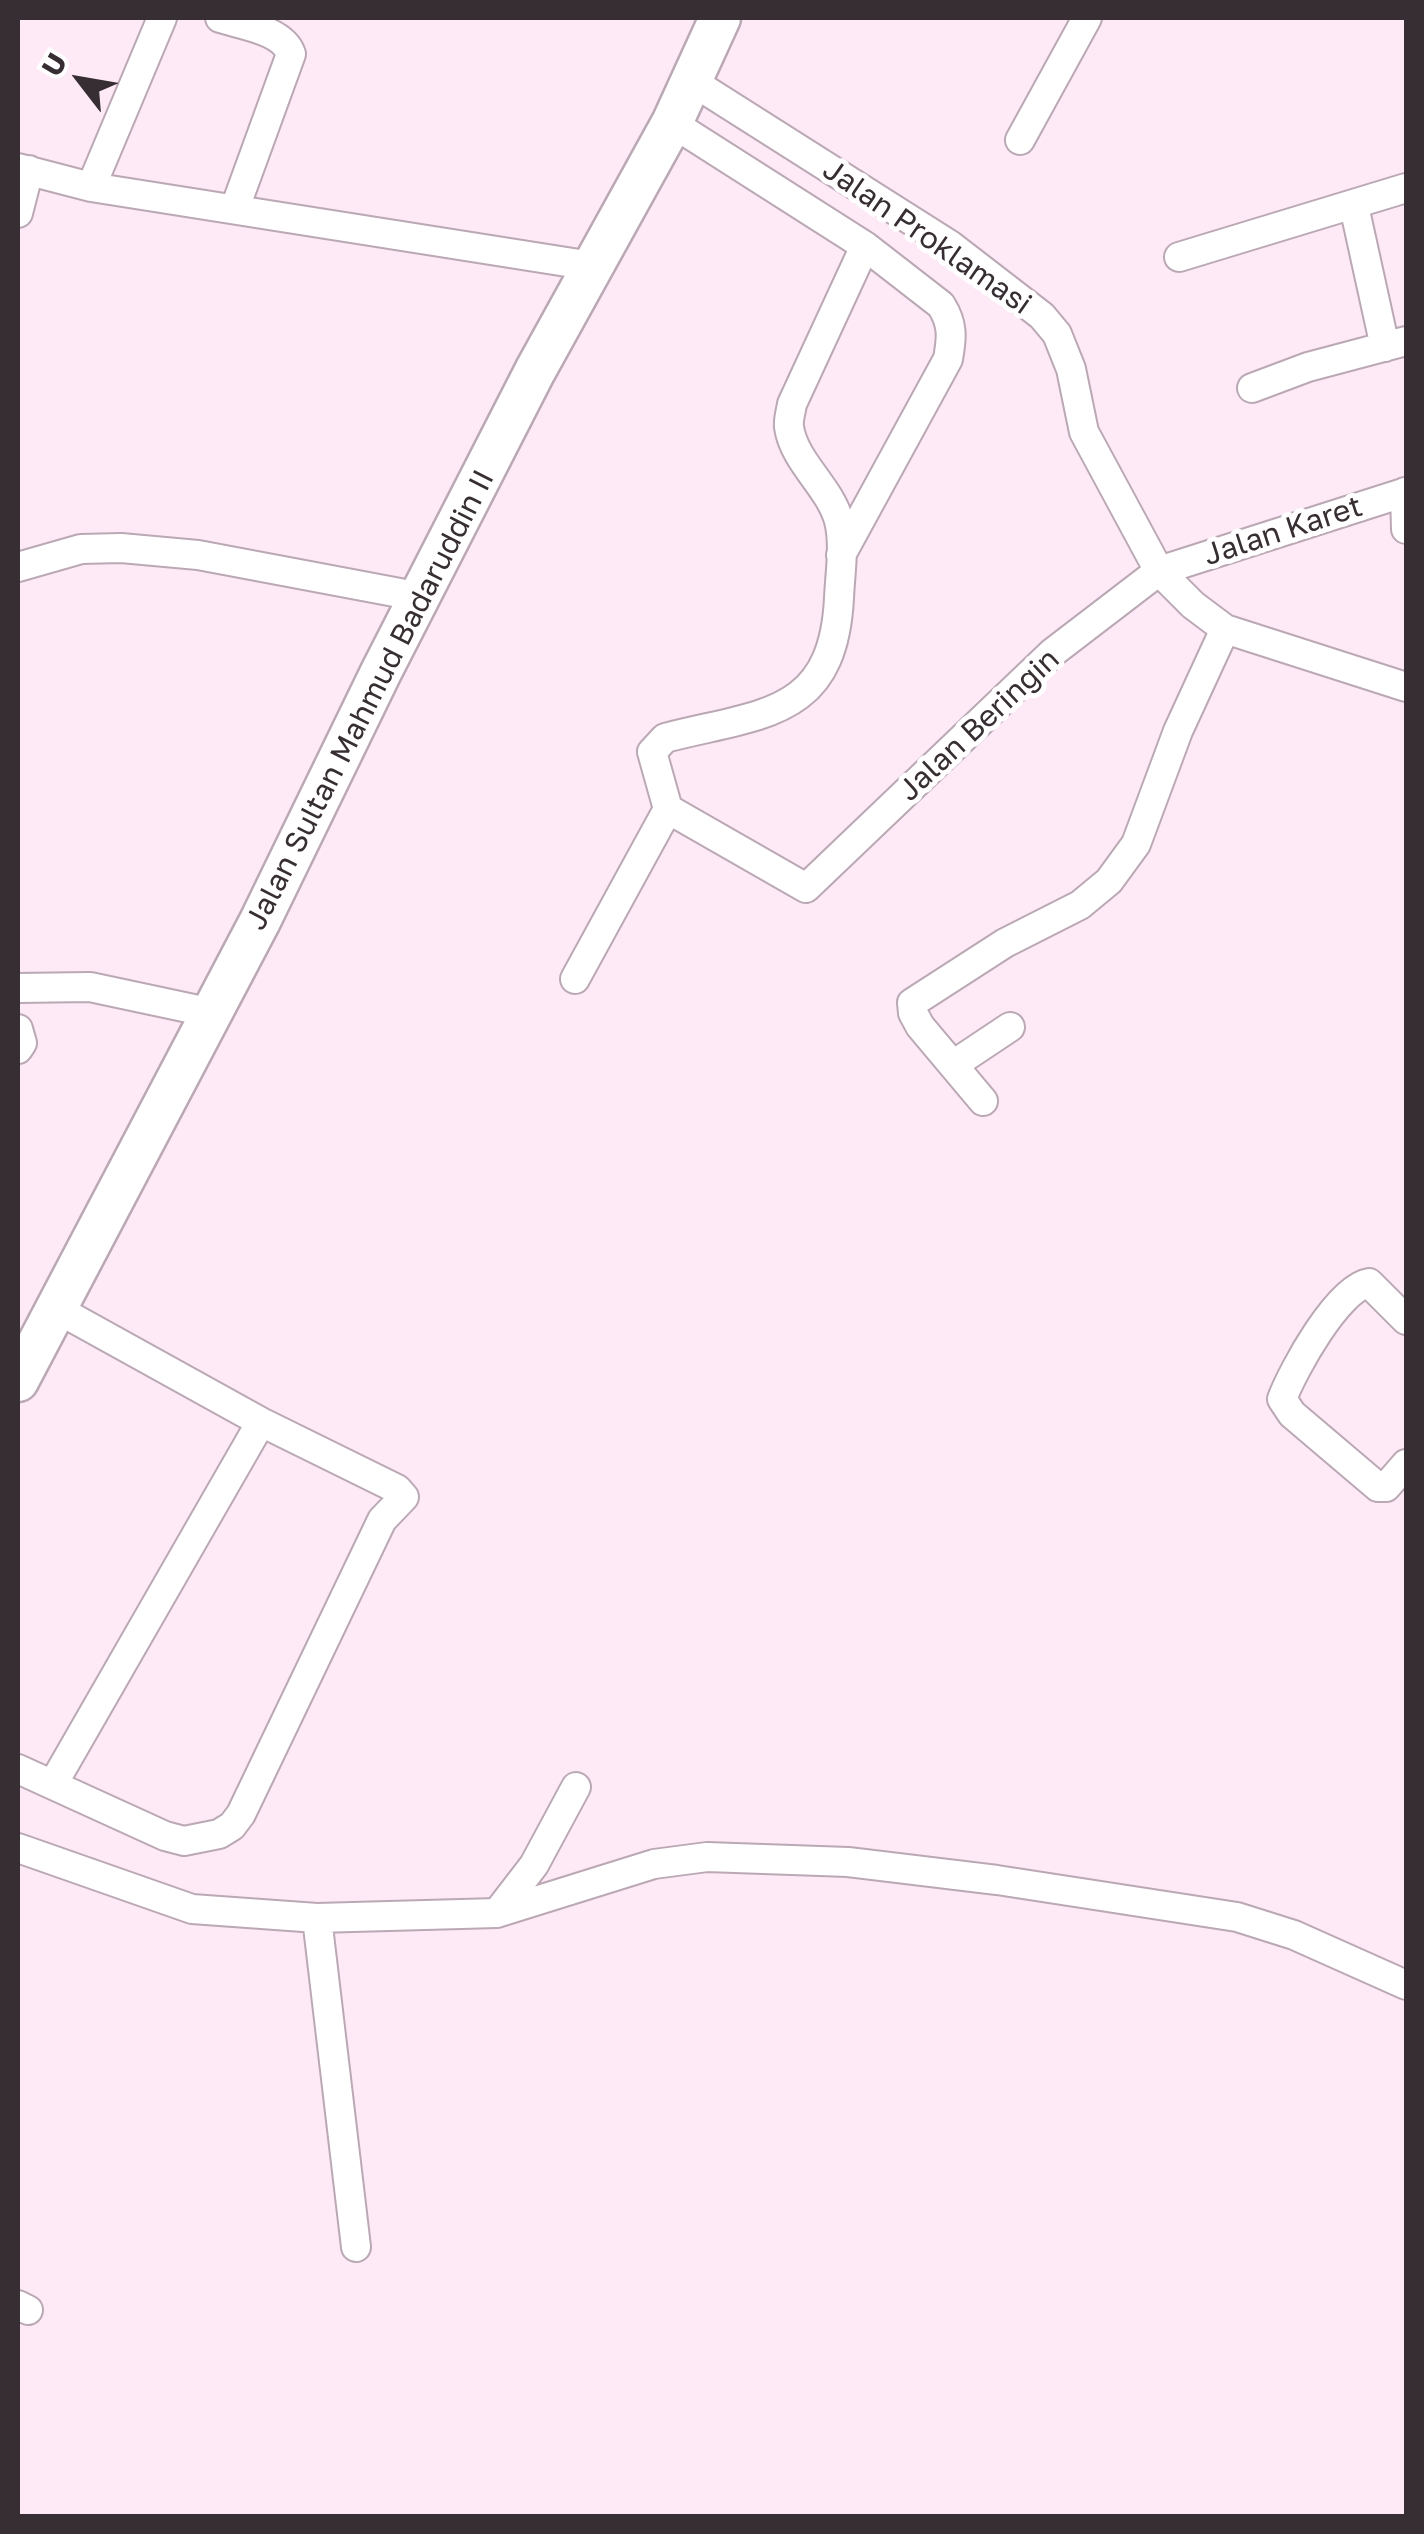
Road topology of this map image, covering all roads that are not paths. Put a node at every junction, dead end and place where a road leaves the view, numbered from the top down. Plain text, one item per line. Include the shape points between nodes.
1 (162, 18) edge
2 (220, 18) edge
3 (720, 18) edge
4 (1087, 18) edge
5 (693, 82) junction
6 (672, 124) junction
7 (1020, 140) dead end
8 (23, 169) edge
9 (91, 187) junction
10 (1406, 188) edge
11 (1354, 206) junction
12 (235, 208) junction
13 (18, 213) edge
14 (865, 246) junction
15 (1180, 256) dead end
16 (592, 266) junction
17 (1396, 344) edge
18 (1252, 388) dead end
19 (1406, 492) edge
20 (1406, 529) edge
21 (841, 555) junction
22 (18, 567) edge
23 (1160, 570) junction
24 (421, 597) junction
25 (1225, 629) junction
26 (1406, 687) edge
27 (668, 809) junction
28 (575, 979) dead end
29 (18, 988) edge
30 (212, 1013) junction
31 (1010, 1028) dead end
32 (18, 1029) edge
33 (18, 1049) edge
34 (953, 1066) junction
35 (982, 1101) dead end
36 (56, 1308) junction
37 (1406, 1320) edge
38 (18, 1381) edge
39 (261, 1422) junction
40 (1406, 1464) edge
41 (18, 1769) edge
42 (53, 1784) junction
43 (576, 1787) dead end
44 (18, 1848) edge
45 (497, 1912) junction
46 (317, 1918) junction
47 (1406, 1985) edge
48 (356, 2248) dead end

1 - 9 street
2 - 12 street via 280,38 291,54
3 - 5 highway, Jalan Sultan Mahmud Badaruddin II
4 - 7 street
5 - 6 highway, Jalan Sultan Mahmud Badaruddin II
5 - 23 street, Jalan Proklamasi via 950,245 1042,316 1071,369 1084,432
6 - 14 street
6 - 16 highway, Jalan Sultan Mahmud Badaruddin II
8 - 9 street
8 - 13 street
9 - 12 street
10 - 11 street
11 - 15 street
11 - 17 street
12 - 16 street
14 - 21 street via 792,404 789,427 839,522
14 - 21 street via 941,305 953,334 948,359
16 - 24 highway, Jalan Sultan Mahmud Badaruddin II
17 - 18 street
19 - 20 street
19 - 23 street, Jalan Karet
21 - 27 street via 833,646 822,672 788,705 657,745 653,762
22 - 24 street via 80,549 121,548 198,555
23 - 25 street, Jalan Proklamasi
23 - 27 street, Jalan Beringin via 1052,653 806,888
24 - 30 highway, Jalan Sultan Mahmud Badaruddin II
25 - 26 street, Jalan Proklamasi
25 - 34 street via 1136,844 1109,881 1080,905 912,1003 920,1026
27 - 28 street
29 - 30 street via 90,987
30 - 36 highway, Jalan Sultan Mahmud Badaruddin II
31 - 34 street
32 - 33 street
34 - 35 street
36 - 38 highway, Jalan Sultan Mahmud Badaruddin II
36 - 39 street
37 - 40 street via 1380,1291 1359,1285 1333,1311 1282,1399 1378,1487 1386,1487
39 - 42 street
39 - 42 street via 404,1497 382,1520 241,1814 219,1834 184,1840
41 - 42 street
43 - 45 street via 534,1865
44 - 46 street via 192,1908
45 - 46 street
45 - 47 street via 680,1860 848,1862 1237,1917
46 - 48 street

